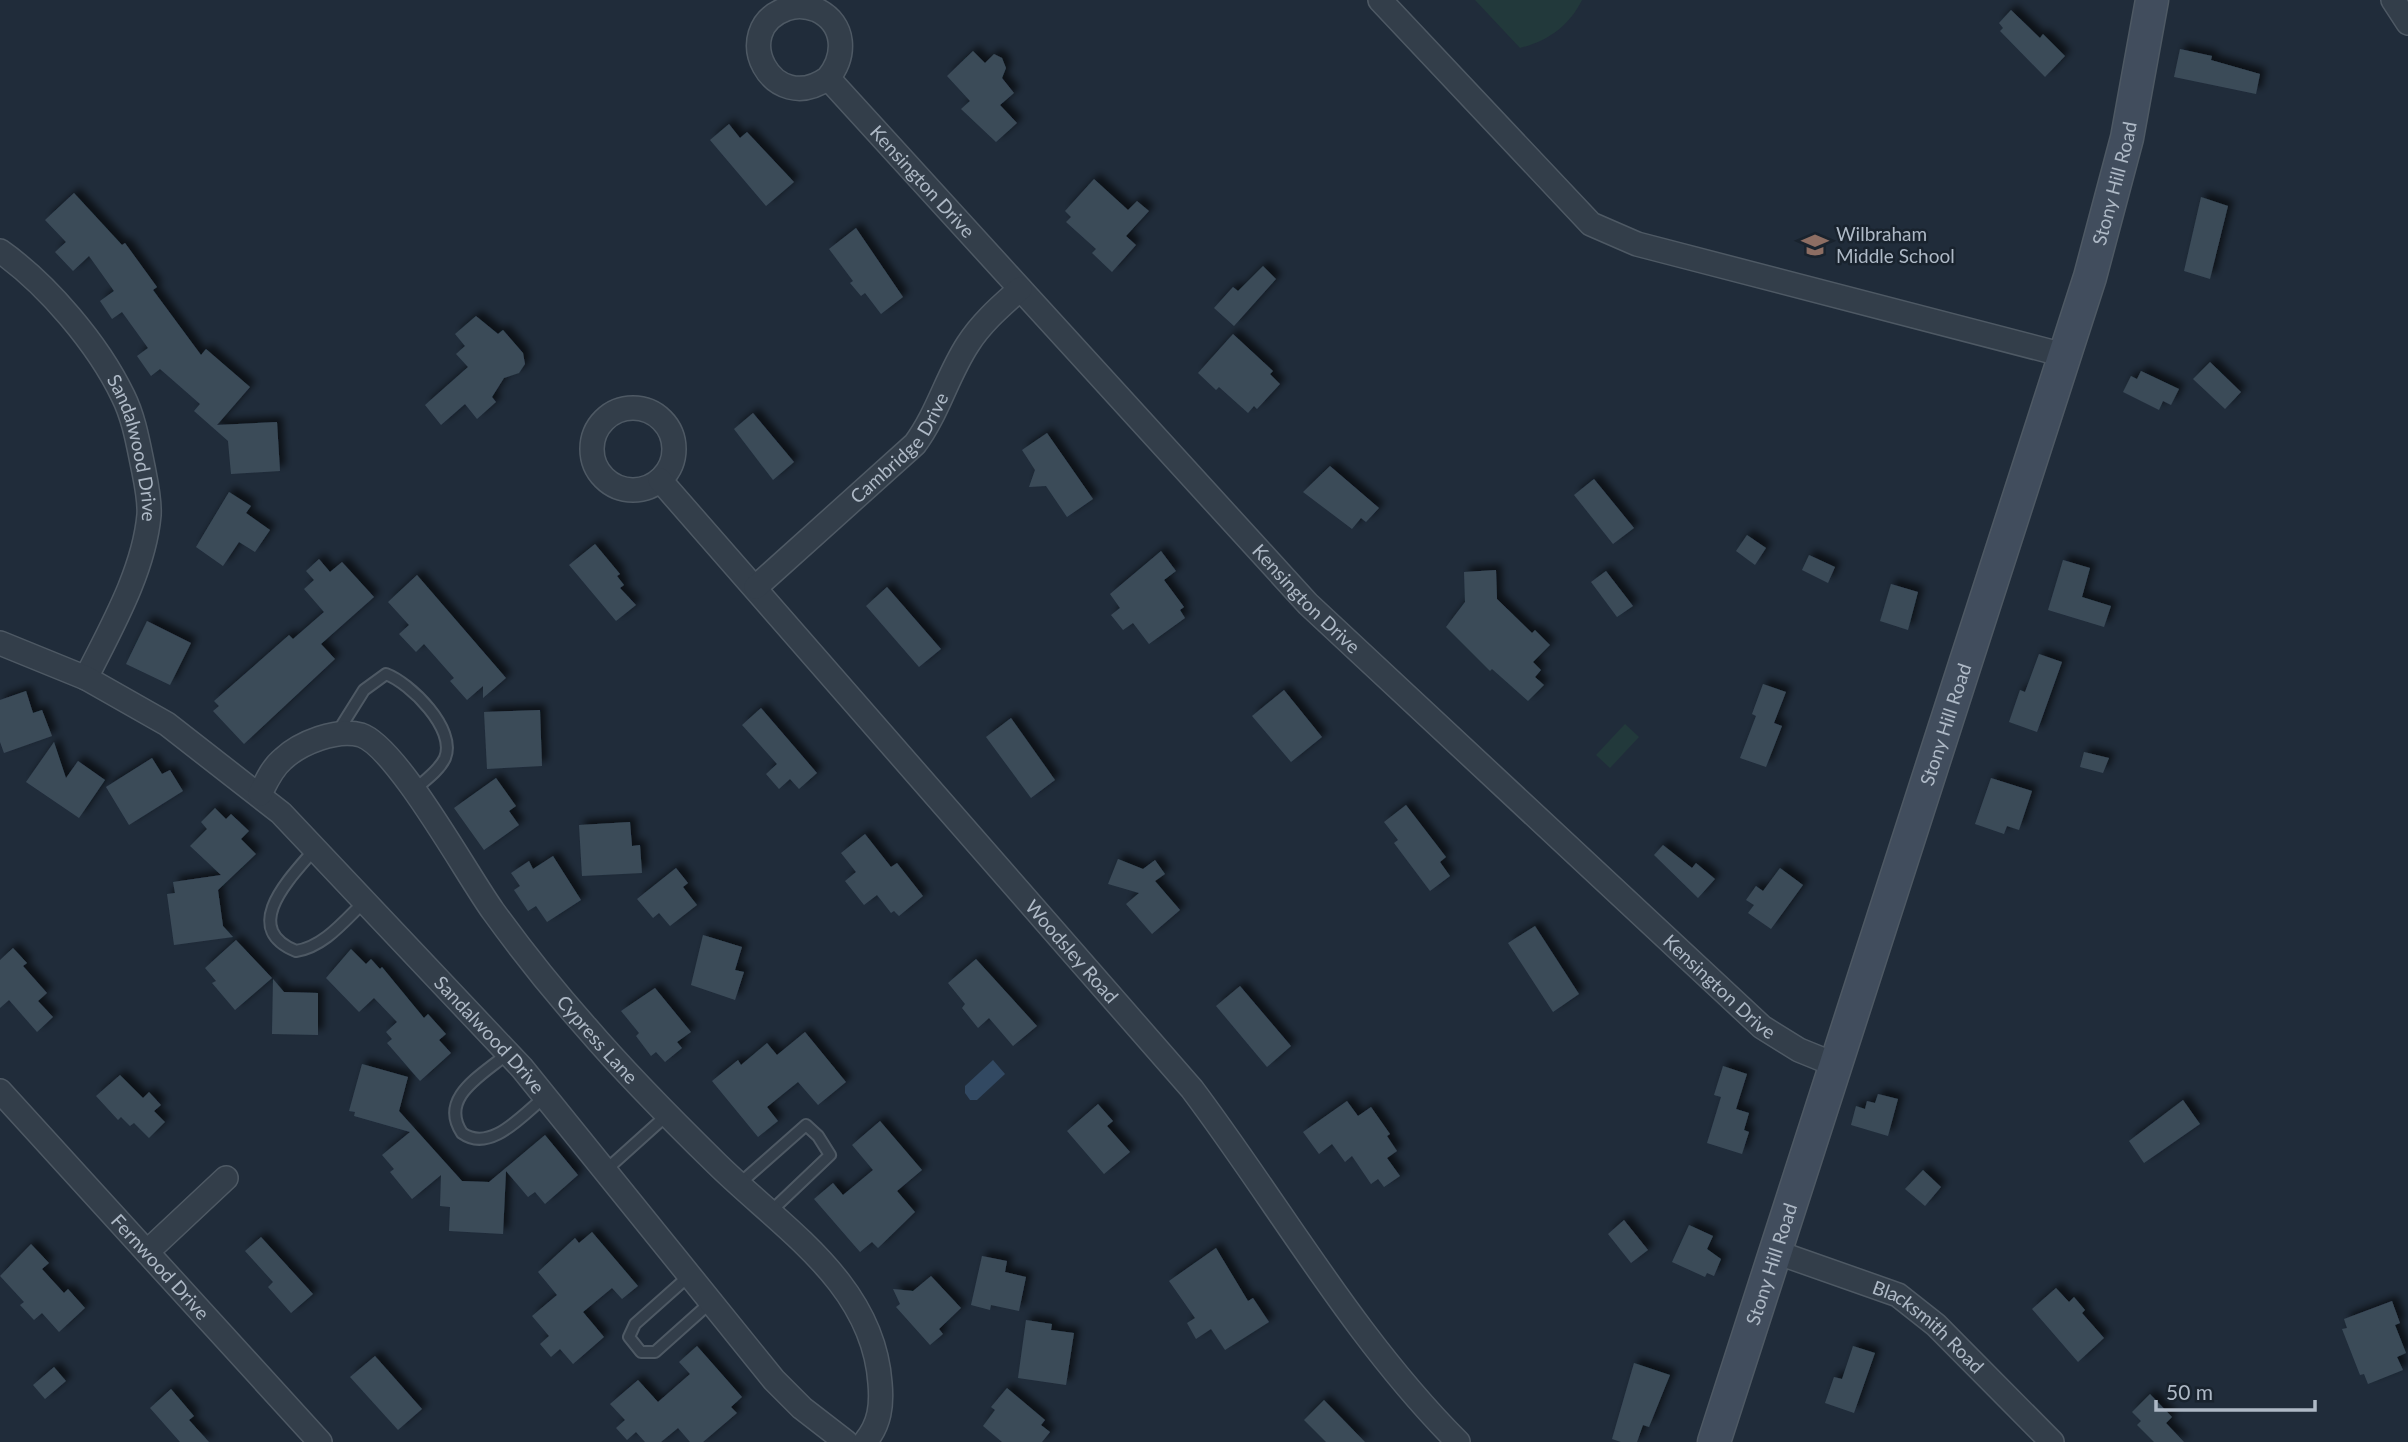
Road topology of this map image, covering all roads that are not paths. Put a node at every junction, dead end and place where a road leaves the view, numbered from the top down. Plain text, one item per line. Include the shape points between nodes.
1 (1380, 0) edge
2 (2152, 0) edge
3 (2393, 0) edge
4 (2408, 23) edge
5 (828, 78) dead end
6 (0, 251) edge
7 (1020, 289) junction
8 (2064, 355) junction
9 (660, 480) dead end
10 (756, 587) junction
11 (0, 643) edge
12 (86, 678) junction
13 (336, 735) junction
14 (414, 790) junction
15 (260, 794) junction
16 (314, 850) junction
17 (365, 901) junction
18 (508, 1053) junction
19 (1836, 1065) junction
20 (0, 1091) edge
21 (546, 1096) junction
22 (667, 1115) junction
23 (607, 1170) junction
24 (226, 1178) dead end
25 (738, 1185) junction
26 (769, 1213) junction
27 (147, 1252) junction
28 (1776, 1252) junction
29 (690, 1275) junction
30 (711, 1302) junction
31 (320, 1442) edge
32 (846, 1442) edge
33 (865, 1442) edge
34 (1458, 1442) edge
35 (1714, 1442) edge
36 (2052, 1442) edge

1 - 8 street via 1591,224 1637,244
2 - 8 main road, Stony Hill Road via 2127,138 2091,278
3 - 4 street
5 - 7 street, Kensington Drive
6 - 12 street, Sandalwood Drive via 63,310 101,359 123,396 146,478 149,514 137,564
7 - 10 street, Cambridge Drive via 968,343 929,425 915,444
7 - 19 street, Kensington Drive via 1338,633 1755,1020 1799,1050
8 - 19 main road, Stony Hill Road
9 - 10 street, Woodsley Road
10 - 34 street, Woodsley Road via 1192,1089 1340,1300
11 - 12 street, Sandalwood Drive
12 - 15 street, Sandalwood Drive via 167,724
13 - 14 street, Cypress Lane via 360,735 381,746
13 - 14 lane via 364,690 386,674 400,679 419,696 447,744 445,758
13 - 15 street, Cypress Lane via 309,743 282,759
14 - 22 street, Cypress Lane via 525,953
15 - 16 street, Sandalwood Drive
16 - 17 street, Sandalwood Drive
16 - 17 lane via 280,890 270,914 269,925 279,940 296,951 307,950
17 - 18 street, Sandalwood Drive
18 - 21 street, Sandalwood Drive
18 - 21 lane via 457,1099 454,1114 462,1133 474,1139 493,1137
19 - 28 main road, Stony Hill Road
20 - 27 street, Fernwood Drive
21 - 23 street, Sandalwood Drive
22 - 23 lane
22 - 25 street, Cypress Lane
23 - 29 street, Sandalwood Drive
24 - 27 street
25 - 26 street, Cypress Lane
25 - 26 lane via 806,1125 830,1156
26 - 33 street, Cypress Lane via 834,1273 864,1320 880,1373 881,1398 874,1431
27 - 31 street, Fernwood Drive
28 - 35 main road, Stony Hill Road
28 - 36 street, Blacksmith Road via 1898,1295 1936,1325
29 - 30 street, Sandalwood Drive
29 - 30 lane via 635,1325 629,1336 641,1352 655,1352
30 - 32 street, Sandalwood Drive via 787,1395

